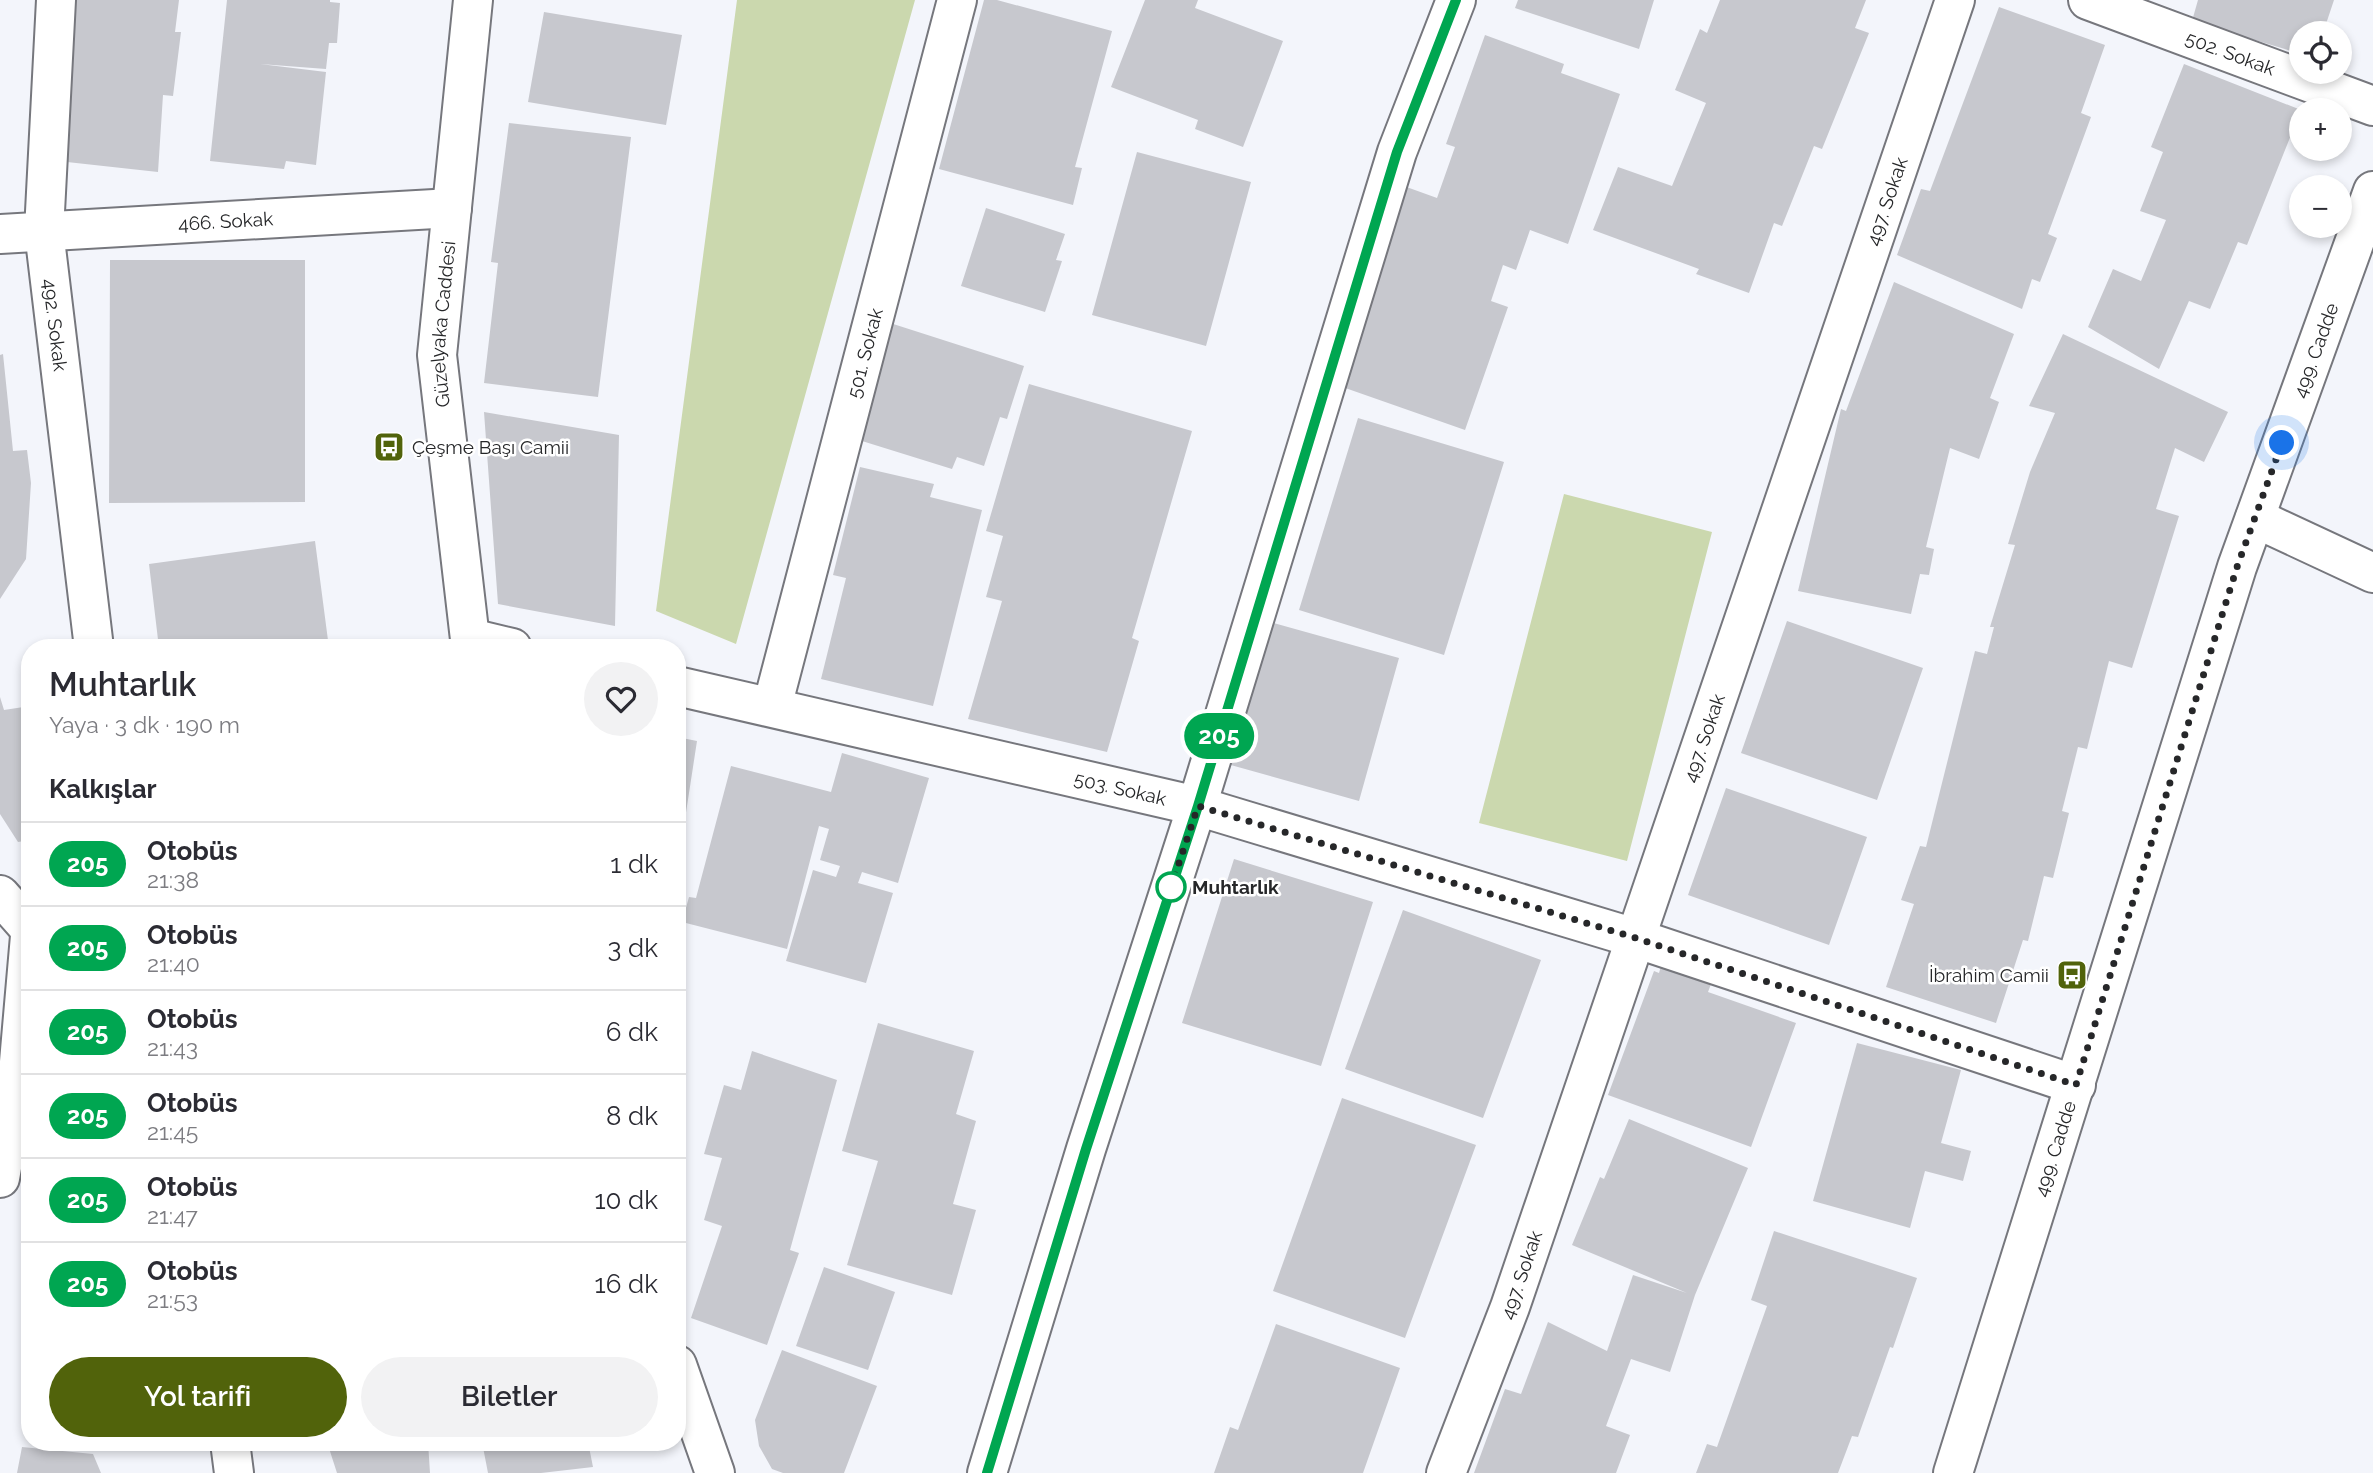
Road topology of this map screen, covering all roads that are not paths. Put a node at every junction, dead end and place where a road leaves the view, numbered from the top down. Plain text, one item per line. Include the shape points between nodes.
1 (56, 0) edge
2 (473, 0) edge
3 (957, 0) edge
4 (1456, 0) edge
5 (1955, 0) edge
6 (2088, 0) edge
7 (2373, 106) edge
8 (2373, 191) edge
9 (452, 208) junction
10 (44, 231) junction
11 (0, 234) edge
12 (2255, 518) junction
13 (2373, 573) edge
14 (93, 639) edge
15 (470, 639) edge
16 (686, 687) edge
17 (772, 707) junction
18 (1198, 806) junction
19 (0, 895) edge
20 (21, 919) edge
21 (1636, 938) junction
22 (21, 1039) edge
23 (2076, 1085) junction
24 (0, 1178) edge
25 (686, 1390) edge
26 (231, 1451) edge
27 (234, 1473) edge
28 (715, 1473) edge
29 (987, 1473) edge
30 (1446, 1473) edge
31 (1953, 1473) edge

1 - 10 street, 492. Sokak
2 - 9 street, Güzelyaka Caddesi
3 - 17 street, 501. Sokak
4 - 18 street via 1397,152
5 - 21 street, 497. Sokak
6 - 7 street, 502. Sokak
8 - 12 street, 499. Cadde
9 - 10 street, 466. Sokak
9 - 15 street, Güzelyaka Caddesi via 437,355
10 - 11 street, 466. Sokak
10 - 14 street, 492. Sokak
12 - 13 street
12 - 23 street, 499. Cadde
16 - 17 street, 503. Sokak
17 - 18 street, 503. Sokak
18 - 21 street, 503. Sokak
18 - 29 street
19 - 20 street
21 - 23 street, 503. Sokak
21 - 30 street, 497. Sokak via 1510,1307
22 - 24 street
23 - 31 street, 499. Cadde
25 - 28 street
26 - 27 street

